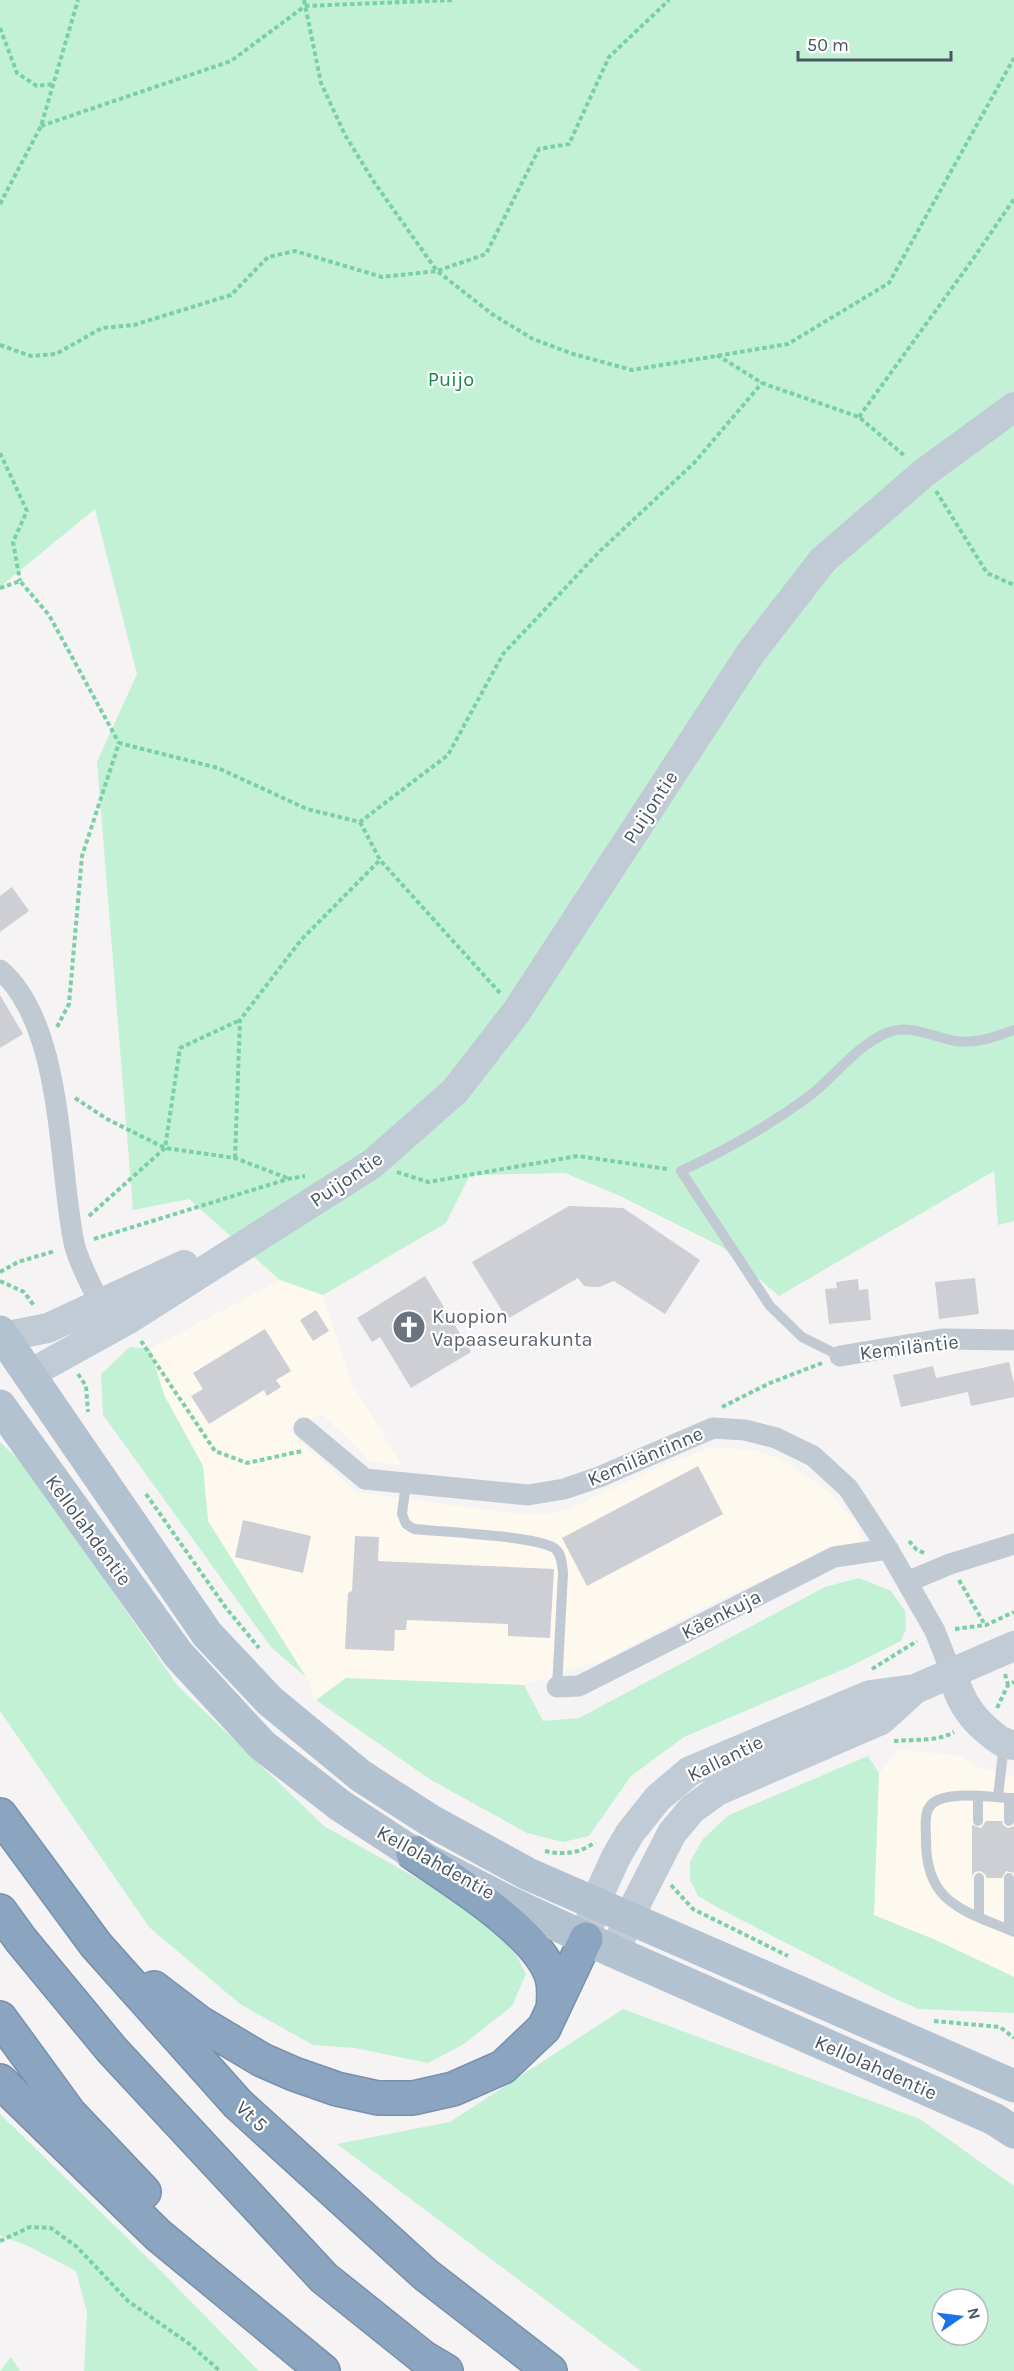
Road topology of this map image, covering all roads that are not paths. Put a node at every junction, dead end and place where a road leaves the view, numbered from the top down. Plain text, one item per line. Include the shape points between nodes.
1 (1014, 407) edge
2 (0, 970) edge
3 (1014, 1030) edge
4 (113, 1317) junction
5 (1, 1336) edge
6 (1014, 1340) edge
7 (840, 1356) joint
8 (14, 1381) edge
9 (0, 1406) edge
10 (304, 1428) dead end
11 (406, 1483) junction
12 (1014, 1544) edge
13 (888, 1549) junction
14 (907, 1582) junction
15 (1014, 1646) edge
16 (951, 1672) junction
17 (557, 1687) joint
18 (915, 1689) junction
19 (1009, 1744) edge
20 (978, 1796) junction
21 (1007, 1798) edge
22 (0, 1815) edge
23 (978, 1821) dead end
24 (1009, 1821) dead end
25 (413, 1853) junction
26 (979, 1878) dead end
27 (1009, 1878) dead end
28 (595, 1903) junction
29 (0, 1911) edge
30 (629, 1917) junction
31 (979, 1917) junction
32 (1011, 1931) edge
33 (586, 1938) junction
34 (96, 1945) junction
35 (615, 1952) junction
36 (553, 2009) junction
37 (0, 2018) edge
38 (0, 2081) edge
39 (1013, 2082) edge
40 (1004, 2126) edge
41 (278, 2334) junction
42 (323, 2371) edge
43 (446, 2371) edge
44 (550, 2371) edge

1 - 4 street, Puijontie via 925,472 822,560 750,654 517,1011 455,1091 372,1164 296,1213
2 - 4 street via 14,982 45,1053 74,1238
3 - 7 lane via 976,1042 913,1030 893,1031 873,1039 805,1100 728,1149 681,1171 770,1306 802,1337
4 - 5 street, Puijontie
4 - 8 street, Puijontie
5 - 8 main road, Kellolahdentie
6 - 7 street, Kemiläntie via 942,1339
8 - 28 main road, Kellolahdentie via 207,1634 270,1701 361,1776 431,1821 528,1874
9 - 25 main road, Kellolahdentie via 178,1654 262,1745 341,1806
10 - 11 street, Kemilänrinne via 365,1479
11 - 13 street, Kemilänrinne via 528,1495 599,1478 713,1428 745,1430 776,1438 813,1456 848,1488
11 - 17 lane via 402,1514 406,1524 414,1529 534,1541 555,1548 563,1573
12 - 14 street
13 - 14 street, Kemilänrinne
13 - 17 street, Käenkuja via 834,1557 579,1686
14 - 16 street, Kemilänrinne via 935,1631
15 - 16 street, Kallantie
16 - 18 street, Kallantie
16 - 19 street via 961,1700 974,1720
18 - 28 street, Kallantie via 870,1695 690,1771 658,1798 630,1833
18 - 30 street, Kallantie via 881,1720 717,1791 692,1809 672,1833
19 - 21 lane
20 - 21 lane
20 - 23 lane
20 - 31 lane via 949,1796 932,1803 926,1815 925,1851 940,1894 955,1907
21 - 24 lane
22 - 34 highway, Vt 5
25 - 33 main road, Kellolahdentie
25 - 36 highway via 464,1888 537,1950 552,1979
26 - 31 lane
27 - 32 lane
28 - 30 main road, Kellolahdentie
28 - 33 street, Kallantie
29 - 43 highway via 112,2050 324,2278
30 - 35 street, Kallantie
30 - 39 main road, Kellolahdentie via 812,1999
31 - 32 lane
33 - 35 main road, Kellolahdentie
33 - 36 highway
34 - 36 highway via 200,2023 262,2060 337,2089 378,2098 414,2098 453,2089 503,2067 544,2028
34 - 44 highway, Vt 5 via 238,2104 426,2275
35 - 40 main road, Kellolahdentie
37 - 41 highway via 70,2114
38 - 41 highway via 158,2235
39 - 40 street
41 - 42 highway

